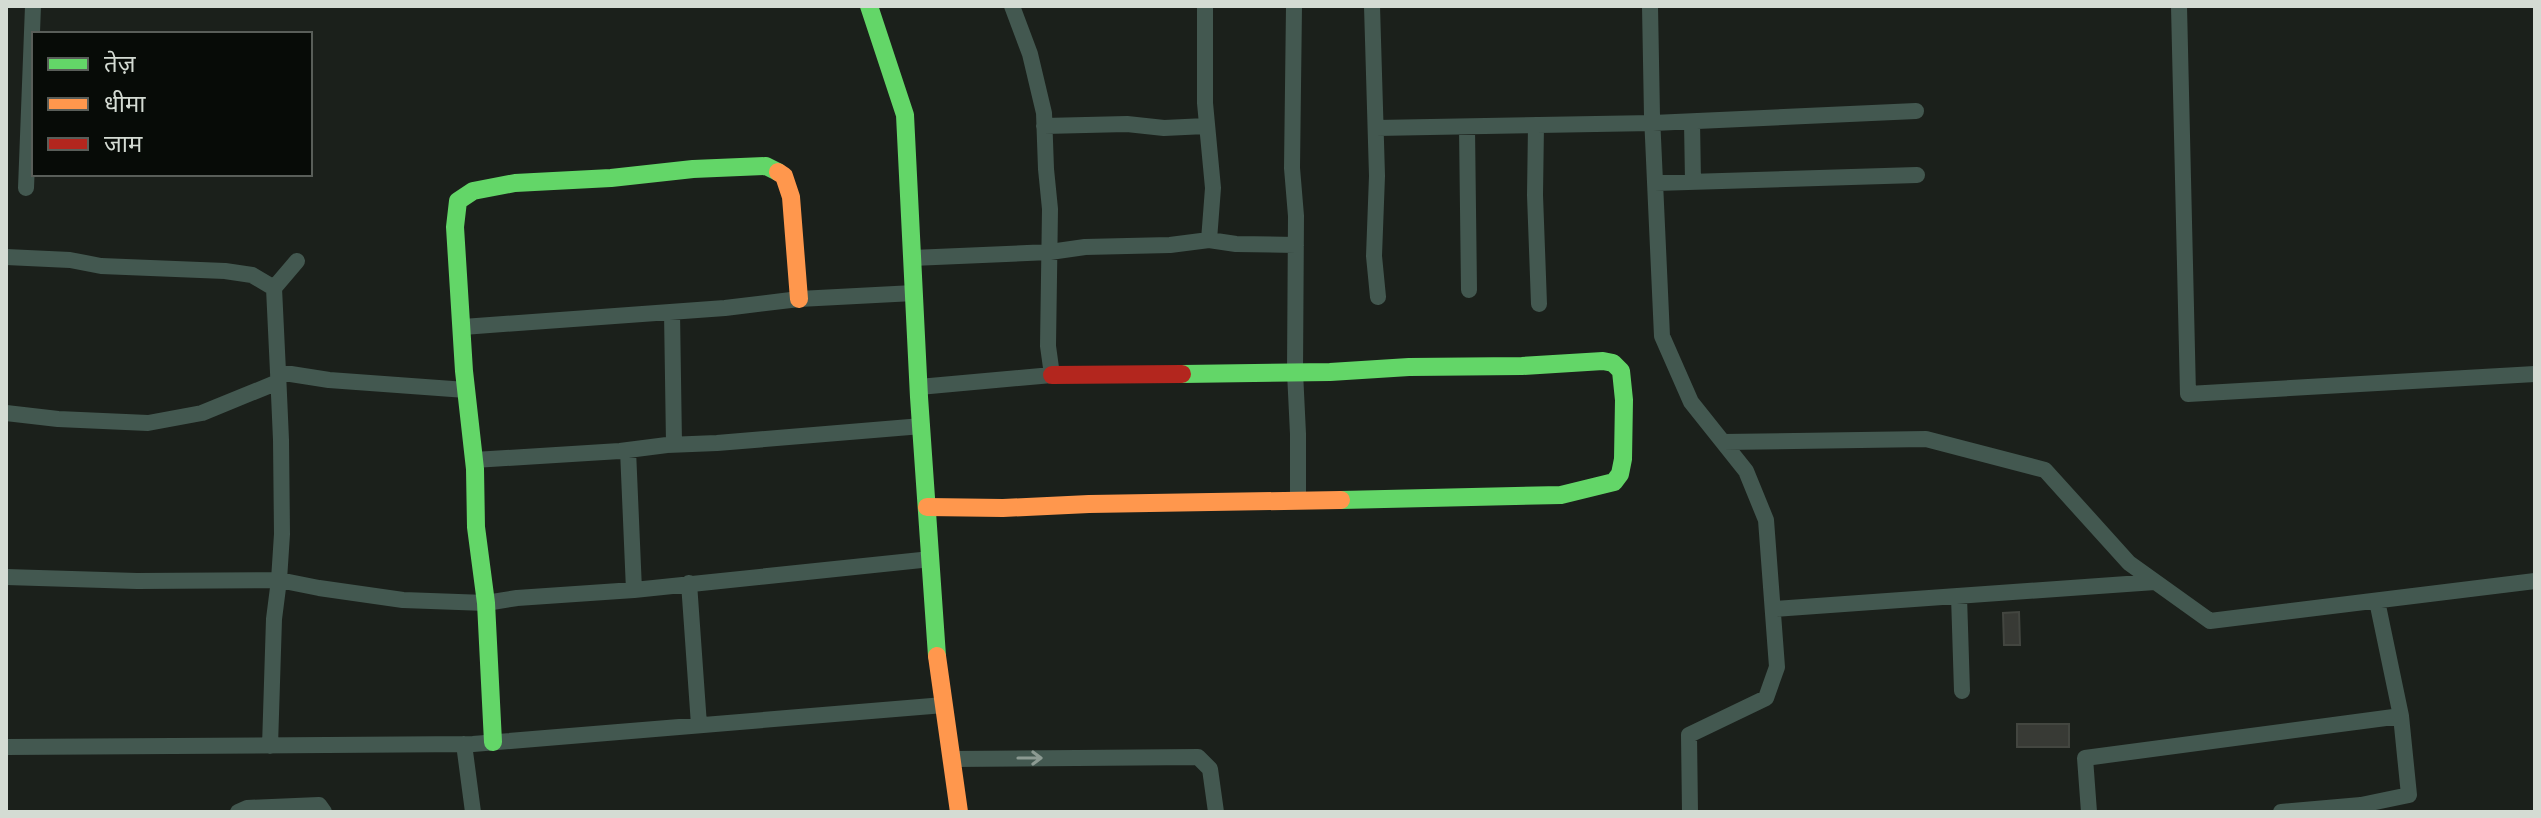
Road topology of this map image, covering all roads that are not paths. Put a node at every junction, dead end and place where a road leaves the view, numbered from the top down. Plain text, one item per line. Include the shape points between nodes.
1 (33, 6) edge
2 (869, 6) edge
3 (1012, 6) edge
4 (1205, 6) edge
5 (1294, 6) edge
6 (1372, 6) edge
7 (1650, 6) edge
8 (2179, 6) edge
9 (1916, 111) dead end
10 (1692, 122) junction
11 (1653, 123) junction
12 (1536, 125) junction
13 (1044, 126) junction
14 (1206, 126) junction
15 (1376, 128) junction
16 (1467, 128) junction
17 (1917, 175) dead end
18 (1693, 181) junction
19 (1655, 183) junction
20 (26, 188) dead end
21 (1209, 240) junction
22 (1296, 245) junction
23 (1050, 252) junction
24 (6, 257) edge
25 (912, 258) junction
26 (297, 261) dead end
27 (274, 288) junction
28 (1469, 290) dead end
29 (914, 293) junction
30 (1378, 297) dead end
31 (799, 299) junction
32 (1539, 304) dead end
33 (672, 312) junction
34 (463, 327) junction
35 (1295, 372) junction
36 (2535, 374) edge
37 (1052, 375) junction
38 (278, 377) junction
39 (919, 387) junction
40 (466, 390) junction
41 (6, 413) edge
42 (922, 426) junction
43 (1723, 442) junction
44 (674, 444) junction
45 (628, 450) junction
46 (474, 460) junction
47 (1298, 501) junction
48 (927, 507) junction
49 (931, 559) junction
50 (6, 577) edge
51 (279, 580) junction
52 (2535, 581) edge
53 (2155, 582) junction
54 (689, 583) junction
55 (634, 590) junction
56 (1959, 596) junction
57 (2377, 601) junction
58 (486, 603) junction
59 (1773, 609) junction
60 (1962, 691) dead end
61 (944, 705) junction
62 (2401, 716) junction
63 (699, 725) junction
64 (493, 742) junction
65 (464, 744) junction
66 (270, 746) junction
67 (6, 747) edge
68 (952, 759) junction
69 (238, 812) edge
70 (324, 812) edge
71 (473, 812) edge
72 (959, 812) edge
73 (1216, 812) edge
74 (1690, 812) edge
75 (2089, 812) edge
76 (2281, 812) edge

1 - 20 street
2 - 25 street via 905,115
3 - 13 street via 1034,66
4 - 14 street
5 - 22 street
6 - 15 street
7 - 11 street
8 - 36 street via 2188,394
9 - 10 street
10 - 11 street
10 - 18 street
11 - 12 street
11 - 19 street
12 - 16 street
12 - 32 street
13 - 14 street
13 - 23 street
14 - 21 street via 1213,188
15 - 16 street
15 - 30 street
16 - 28 street
17 - 18 street
18 - 19 street
19 - 43 street via 1662,336 1691,402
21 - 22 street
21 - 23 street
22 - 35 street
23 - 25 street
23 - 37 street
24 - 27 street via 225,271 252,275
25 - 29 street
26 - 27 street
27 - 38 street
29 - 31 street
29 - 39 street
31 - 33 street
31 - 34 street via 791,197 784,176 766,166 515,183 473,191 458,201 455,227
33 - 34 street
33 - 44 street
34 - 40 street
35 - 37 street
35 - 47 street
35 - 47 street via 1603,361 1621,371 1624,400 1620,474 1604,486 1550,495
37 - 39 street
38 - 40 street
38 - 41 street via 202,413 148,423
38 - 51 street
39 - 42 street
40 - 46 street
42 - 44 street
42 - 48 street
43 - 53 street via 1926,439 2045,470 2129,563
43 - 59 street via 1746,471 1766,520
44 - 45 street
45 - 46 street
45 - 55 street
46 - 58 street
47 - 48 street
48 - 49 street
49 - 54 street
49 - 61 street
50 - 51 street
51 - 58 street via 403,600
51 - 66 street
52 - 57 street
53 - 56 street
53 - 57 street via 2210,621
54 - 55 street
54 - 63 street
55 - 58 street
56 - 59 street
56 - 60 street
57 - 62 street
58 - 64 street
59 - 74 street via 1777,667 1766,698 1689,735
61 - 63 street
61 - 68 street
62 - 75 street via 2085,758
62 - 76 street via 2409,795
63 - 64 street
64 - 65 street
65 - 66 street
65 - 71 street
66 - 67 street
68 - 72 street
68 -> 73 street via 1198,757 1210,769
69 - 70 street via 319,805

